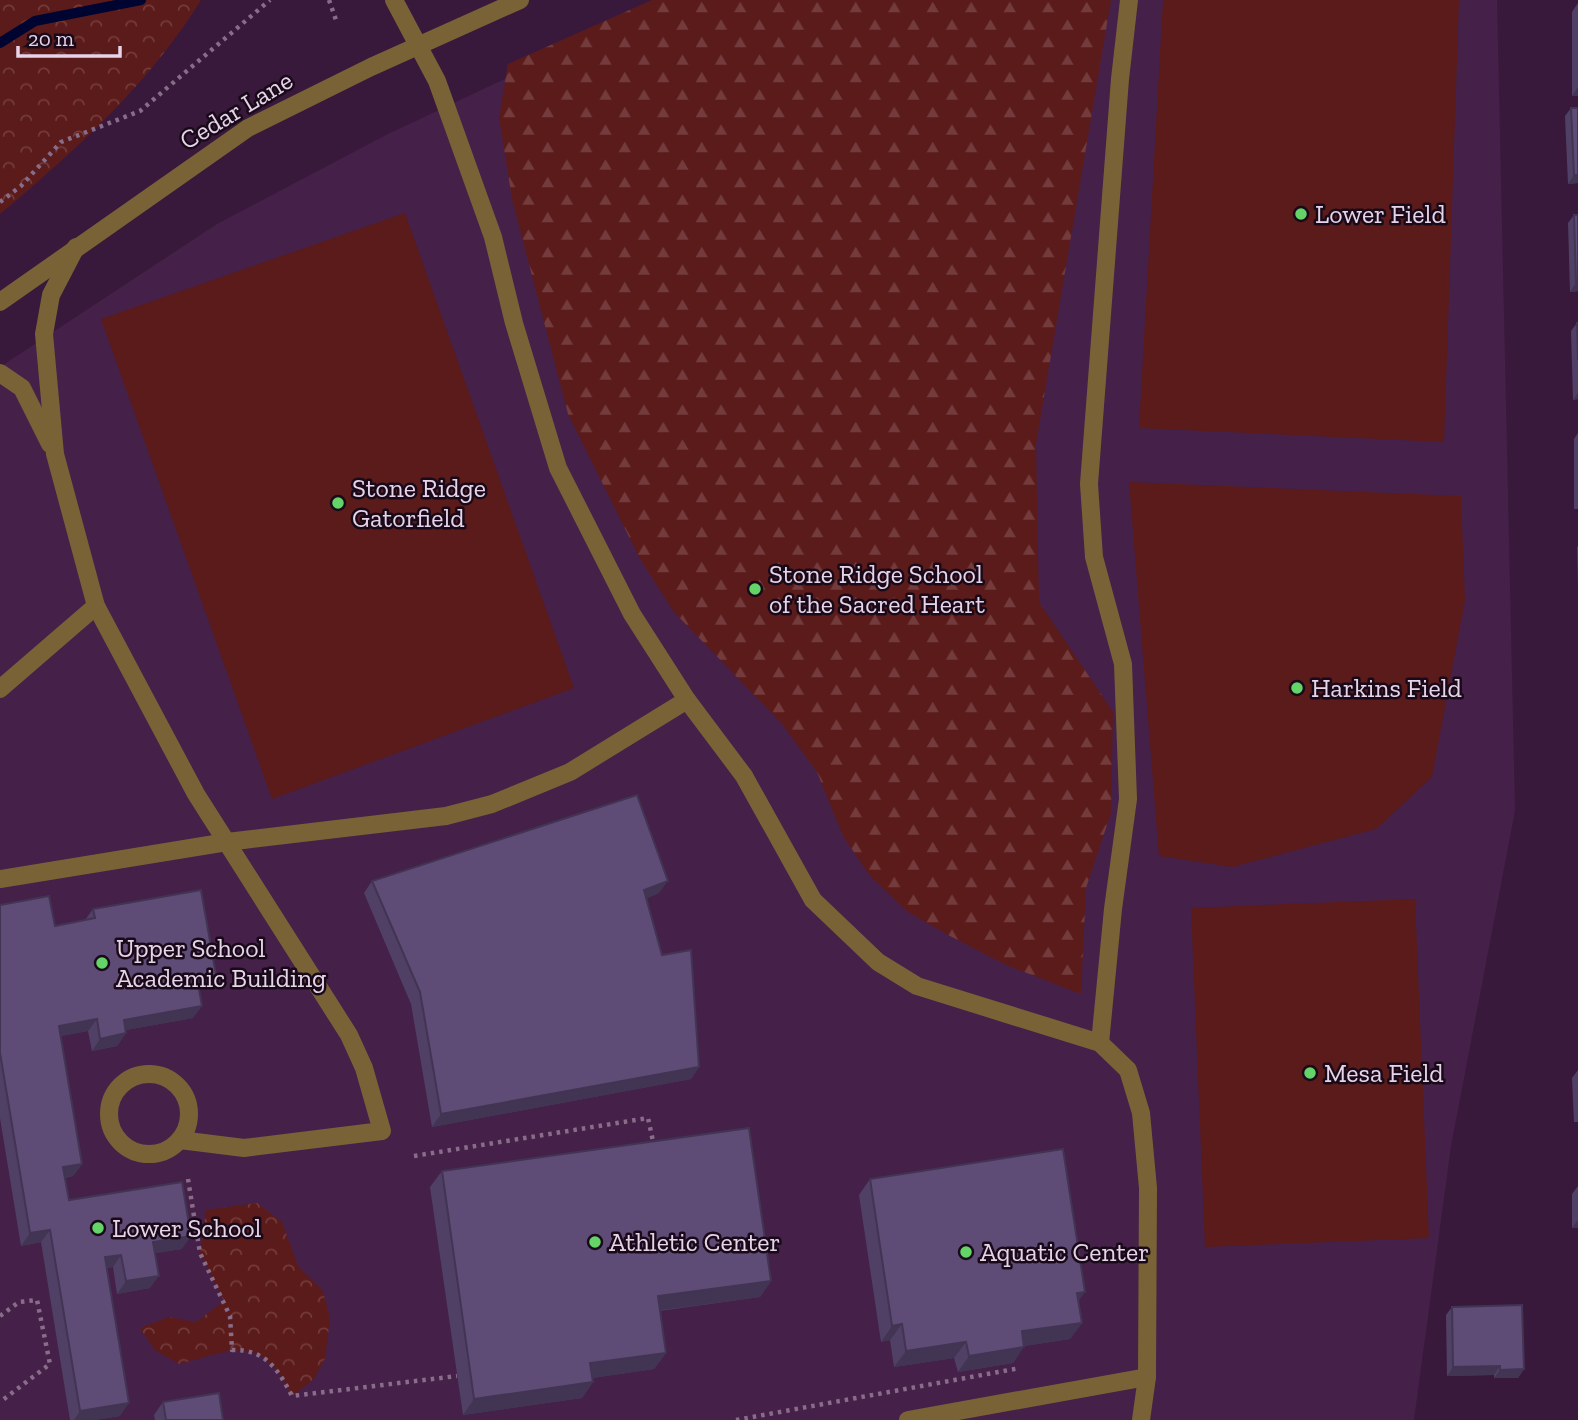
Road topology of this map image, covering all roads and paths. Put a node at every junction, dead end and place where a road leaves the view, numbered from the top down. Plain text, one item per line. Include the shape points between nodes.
1 (270, 0) edge
2 (329, 0) edge
3 (394, 0) edge
4 (520, 0) edge
5 (1129, 0) edge
6 (337, 23) dead end
7 (418, 45) junction
8 (0, 202) edge
9 (76, 247) junction
10 (0, 302) edge
11 (0, 373) edge
12 (55, 454) junction
13 (96, 606) junction
14 (0, 689) edge
15 (687, 699) junction
16 (227, 842) junction
17 (0, 879) edge
18 (1100, 1043) junction
19 (180, 1140) junction
20 (656, 1155) edge
21 (414, 1156) dead end
22 (188, 1179) dead end
23 (0, 1317) edge
24 (1020, 1368) edge
25 (457, 1376) dead end
26 (1147, 1377) junction
27 (0, 1402) edge
28 (736, 1420) edge
29 (908, 1420) edge
30 (1141, 1420) edge

1 - 8 path via 140,111 61,142
2 - 6 path
3 - 7 street
4 - 7 street, Cedar Lane
5 - 18 street via 1088,484 1094,557 1124,664 1128,799
7 - 9 street, Cedar Lane via 248,128
7 - 15 street via 437,81 493,237 558,468 632,614
9 - 10 street, Cedar Lane
9 - 12 street via 51,295 44,334
11 - 12 street via 22,388
12 - 13 street
13 - 14 street
13 - 16 street via 196,794
15 - 16 street via 570,772 492,804 393,824
15 - 18 street via 744,776 813,901 878,962 917,986
16 - 17 street
16 - 19 street via 349,1035 382,1131 244,1148
18 - 26 street via 1128,1070 1141,1113 1150,1255
19 - 19 street via 188,1128 188,1100 170,1079 143,1073 118,1087 109,1113 118,1139 142,1153 169,1149
20 - 21 path via 648,1118
22 - 25 path via 200,1253 230,1316 232,1350 255,1352 268,1359 292,1396
23 - 27 path via 19,1302 37,1300 50,1364
24 - 28 path
26 - 29 street
26 - 30 street

